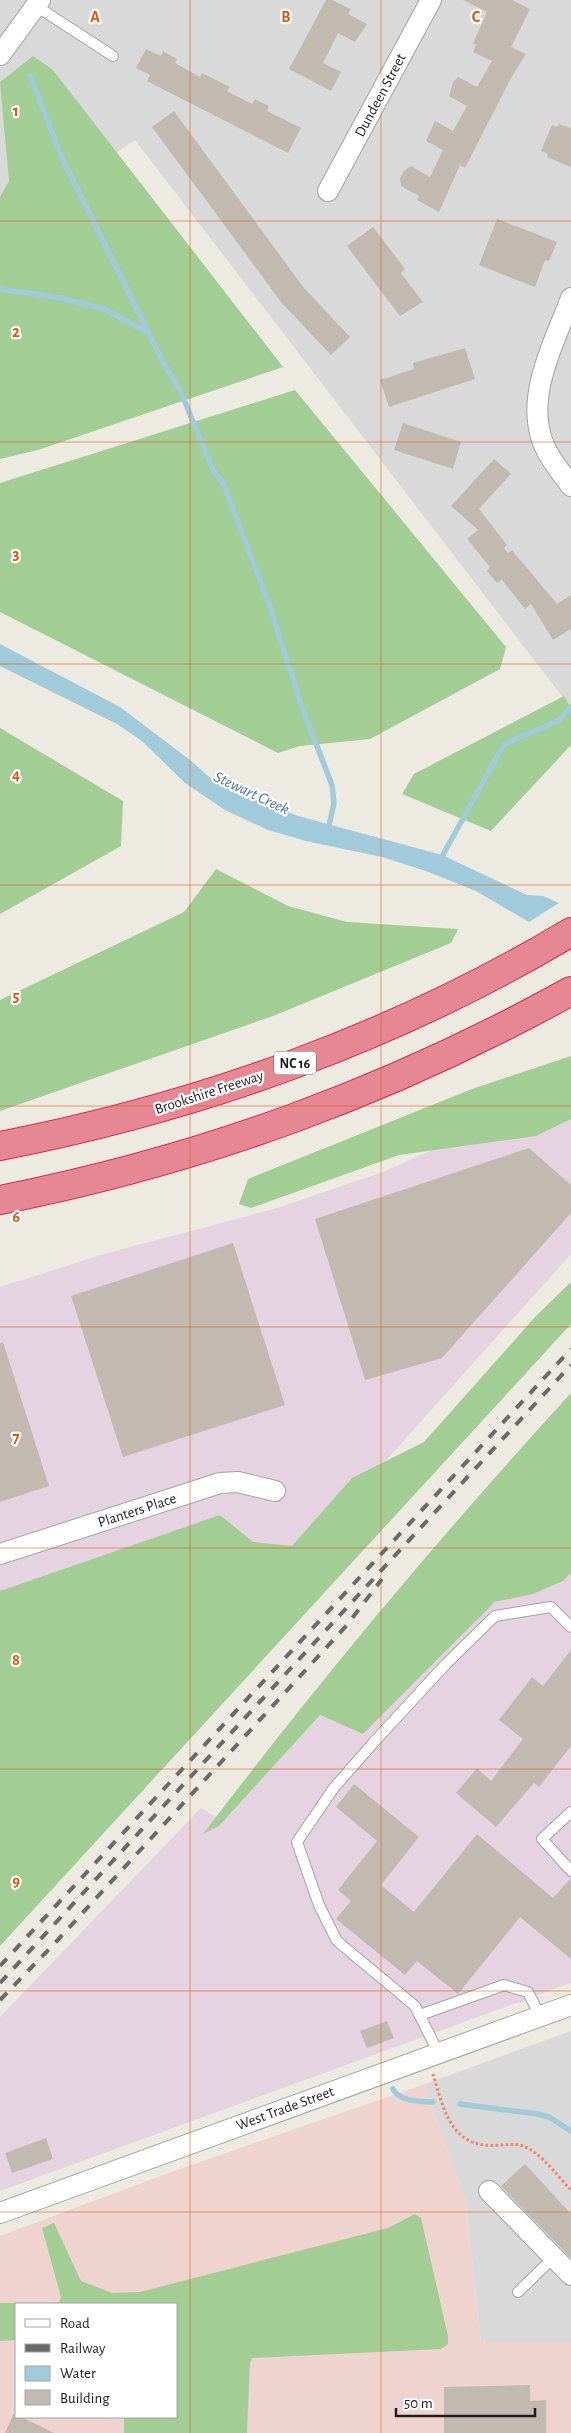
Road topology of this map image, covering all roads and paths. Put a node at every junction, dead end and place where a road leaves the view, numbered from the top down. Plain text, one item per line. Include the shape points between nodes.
1 (431, 0) edge
2 (38, 3) edge
3 (0, 55) edge
4 (113, 56) dead end
5 (328, 191) dead end
6 (571, 298) edge
7 (571, 486) edge
8 (571, 932) edge
9 (571, 991) edge
10 (0, 1146) edge
11 (0, 1200) edge
12 (275, 1492) dead end
13 (0, 1554) edge
14 (571, 1627) edge
15 (571, 1812) edge
16 (571, 1872) edge
17 (571, 2005) edge
18 (420, 2014) junction
19 (540, 2016) junction
20 (432, 2054) junction
21 (571, 2190) edge
22 (489, 2191) dead end
23 (0, 2213) edge
24 (553, 2258) junction
25 (571, 2275) edge
26 (518, 2292) dead end

1 - 5 street, Dundeen Street
2 - 3 street
2 - 4 lane
6 - 7 street via 541,382 537,407 542,440 550,458
8 - 10 highway, Brookshire Freeway / NC 16 via 486,979 316,1056 138,1114
9 - 11 highway via 423,1067 316,1111 152,1165
12 - 13 street, Planters Place via 238,1482 220,1483
14 - 18 lane via 551,1607 495,1616 374,1742 333,1789 296,1842 319,1905 337,1941 416,2006
15 - 16 lane via 542,1839
17 - 19 street, West Trade Street
18 - 19 lane via 504,1985 528,1992
18 - 20 lane
19 - 20 street, West Trade Street
20 - 21 path via 450,2122 458,2134 473,2143 524,2146 538,2155
20 - 23 street, West Trade Street
22 - 24 street
24 - 25 street
24 - 26 lane

